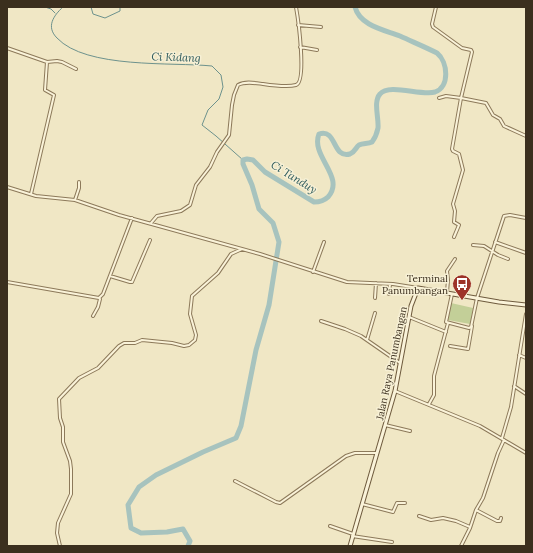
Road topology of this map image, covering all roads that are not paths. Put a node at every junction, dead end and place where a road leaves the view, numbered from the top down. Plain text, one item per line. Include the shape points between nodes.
1 (296, 7) edge
2 (436, 7) edge
3 (298, 25) junction
4 (321, 27) dead end
5 (300, 47) junction
6 (7, 48) edge
7 (317, 50) dead end
8 (47, 62) junction
9 (76, 69) dead end
10 (439, 98) dead end
11 (461, 98) junction
12 (526, 136) edge
13 (79, 182) dead end
14 (7, 187) edge
15 (30, 194) junction
16 (75, 200) junction
17 (132, 218) junction
18 (526, 218) edge
19 (151, 223) junction
20 (454, 237) dead end
21 (150, 240) dead end
22 (324, 242) dead end
23 (495, 242) junction
24 (473, 245) dead end
25 (242, 249) junction
26 (492, 251) junction
27 (526, 253) edge
28 (455, 258) dead end
29 (508, 259) dead end
30 (313, 272) junction
31 (110, 276) junction
32 (7, 282) edge
33 (376, 283) junction
34 (390, 284) junction
35 (418, 288) junction
36 (447, 292) junction
37 (453, 293) junction
38 (389, 294) dead end
39 (100, 298) junction
40 (375, 298) dead end
41 (477, 298) junction
42 (526, 305) edge
43 (375, 313) dead end
44 (526, 315) edge
45 (93, 316) dead end
46 (409, 317) junction
47 (321, 322) dead end
48 (448, 323) junction
49 (472, 326) junction
50 (446, 332) junction
51 (367, 340) junction
52 (450, 346) dead end
53 (519, 355) junction
54 (526, 358) edge
55 (400, 363) junction
56 (514, 386) junction
57 (395, 391) junction
58 (526, 394) edge
59 (428, 404) junction
60 (385, 425) junction
61 (410, 431) dead end
62 (503, 439) junction
63 (377, 453) junction
64 (526, 453) edge
65 (235, 481) dead end
66 (405, 503) dead end
67 (362, 504) junction
68 (476, 510) junction
69 (419, 516) dead end
70 (501, 518) dead end
71 (330, 526) dead end
72 (470, 527) junction
73 (353, 535) junction
74 (392, 542) dead end
75 (60, 546) edge
76 (350, 546) edge
77 (461, 546) edge

1 - 3 street
2 - 11 street via 432,27 472,52
3 - 4 street
3 - 5 street
5 - 7 street
5 - 19 street via 302,76 297,85 238,85 234,95 228,138 196,185 190,205 181,211 157,216
6 - 8 street
8 - 9 street via 58,61
8 - 15 street via 45,90 54,95
10 - 11 street
11 - 12 street via 486,102 493,115 500,119 504,126
11 - 20 street via 452,149 459,154 464,168 453,204 454,222 459,225
13 - 16 street
14 - 15 street
15 - 16 street
16 - 17 street
17 - 19 street
17 - 31 street
18 - 23 street via 504,215
19 - 25 street
21 - 31 street via 132,282
22 - 30 street
23 - 26 street
23 - 27 street
24 - 26 street via 484,246
25 - 30 street
25 - 75 street via 231,254 218,273 192,296 190,314 196,334 195,340 189,345 142,340 122,344 98,368 79,378 59,399 63,442 71,469 71,494 58,523
26 - 29 street
26 - 41 street
28 - 36 street via 448,271
30 - 33 street via 352,283
31 - 39 street
32 - 39 street
33 - 34 street
33 - 40 street
34 - 35 street
34 - 38 street
35 - 36 main road
35 - 46 main road, Jalan Raya Panumbangan
36 - 37 main road
37 - 41 main road
37 - 48 street via 446,320
39 - 45 street
41 - 42 main road
41 - 49 street
43 - 51 street
44 - 53 street
46 - 50 street
46 - 55 main road, Jalan Raya Panumbangan
47 - 51 street via 350,331
48 - 49 street via 469,328
48 - 50 street
49 - 52 street via 468,350
50 - 59 street via 434,376 434,397
51 - 55 street
53 - 54 street
53 - 56 street
55 - 57 main road, Jalan Raya Panumbangan
56 - 58 street
56 - 62 street
57 - 59 street
57 - 60 main road, Jalan Raya Panumbangan
59 - 62 street via 480,426
60 - 61 street
60 - 63 main road, Jalan Raya Panumbangan
62 - 64 street
62 - 68 street via 487,489
63 - 65 street via 355,453 346,456 280,503
63 - 67 main road, Jalan Raya Panumbangan
66 - 67 street via 397,503 393,512
67 - 73 main road, Jalan Raya Panumbangan
68 - 70 street via 497,521
68 - 72 street
69 - 72 street via 431,520 443,518
71 - 73 street
72 - 77 street
73 - 74 street
73 - 76 main road, Jalan Raya Panumbangan

